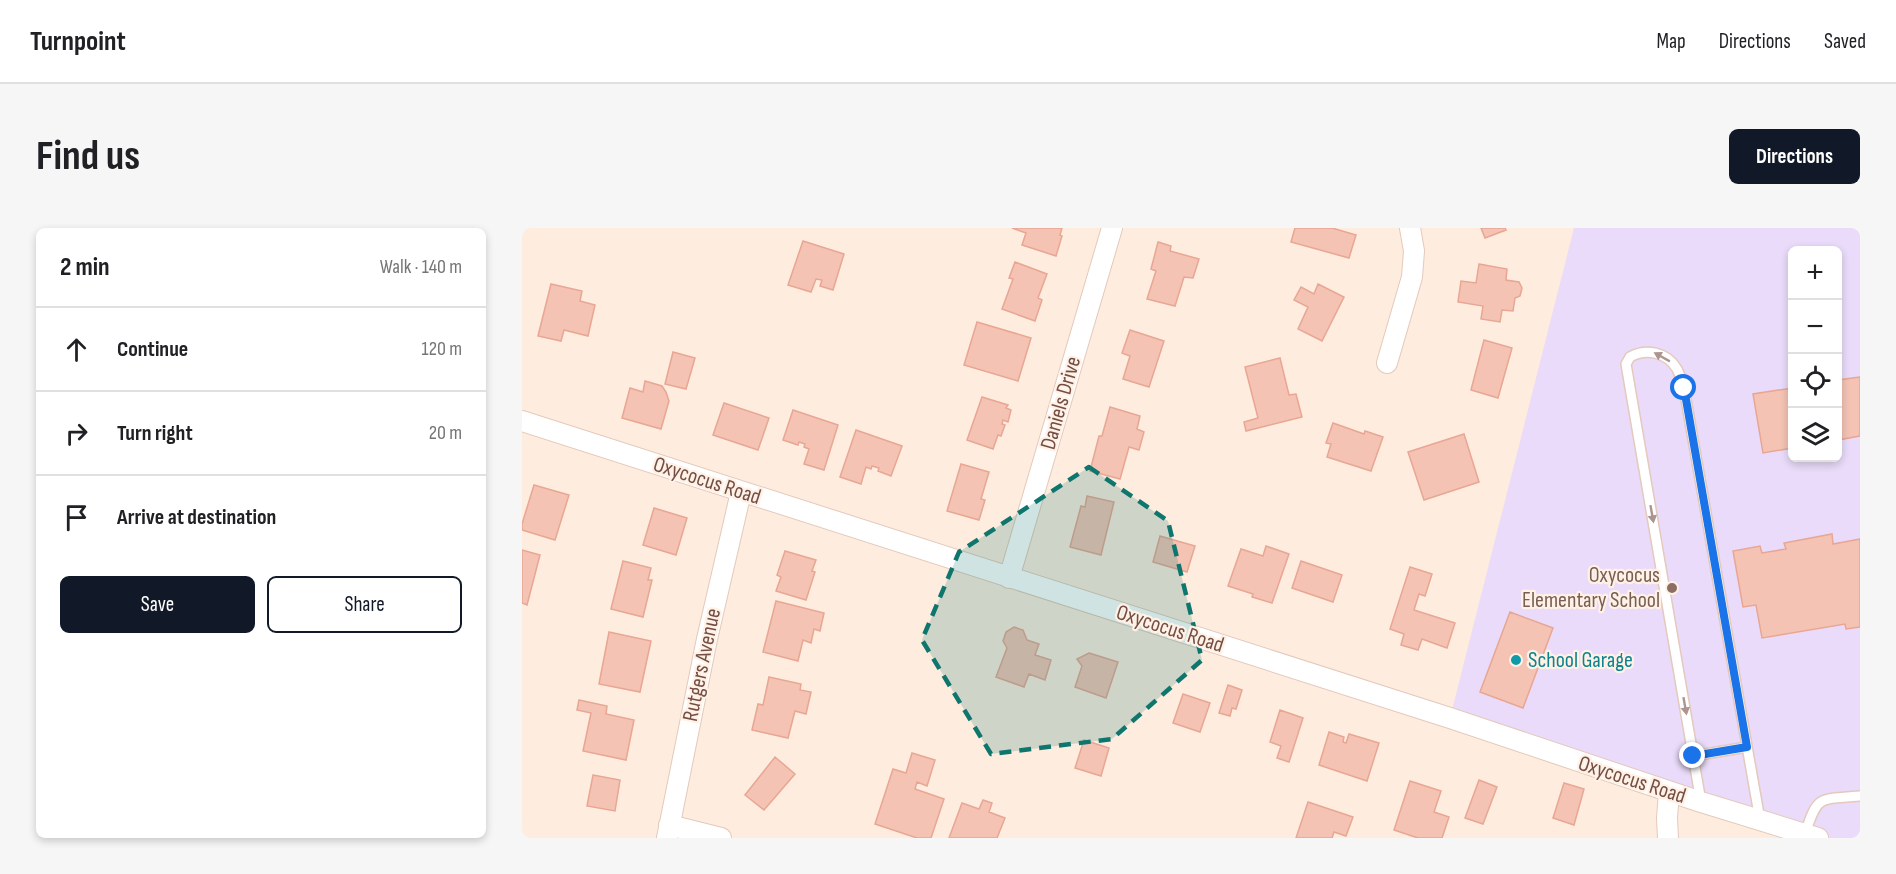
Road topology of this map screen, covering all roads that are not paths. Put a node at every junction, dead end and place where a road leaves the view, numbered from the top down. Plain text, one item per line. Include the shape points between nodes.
1 (1112, 228) edge
2 (1410, 228) edge
3 (1387, 363) dead end
4 (522, 421) edge
5 (741, 492) junction
6 (1009, 578) junction
7 (1747, 747) junction
8 (1693, 756) junction
9 (1669, 792) junction
10 (1860, 796) edge
11 (1701, 802) junction
12 (1760, 820) junction
13 (668, 831) edge
14 (1811, 836) edge
15 (720, 838) edge
16 (1668, 838) edge

1 - 6 street, Daniels Drive
2 - 3 street via 1414,251 1412,277
4 - 5 street, Oxycocus Road
5 - 6 street, Oxycocus Road
5 - 13 street, Rutgers Avenue via 706,639
6 - 9 street, Oxycocus Road
7 - 8 lane
7 -> 8 lane via 1684,388 1673,363 1646,351 1630,357 1626,364
7 - 12 lane
8 - 11 lane
9 - 11 street, Oxycocus Road
9 - 16 street
10 - 14 lane via 1816,804 1812,810
11 - 12 street, Oxycocus Road
12 - 14 street, Oxycocus Road
13 - 15 street

